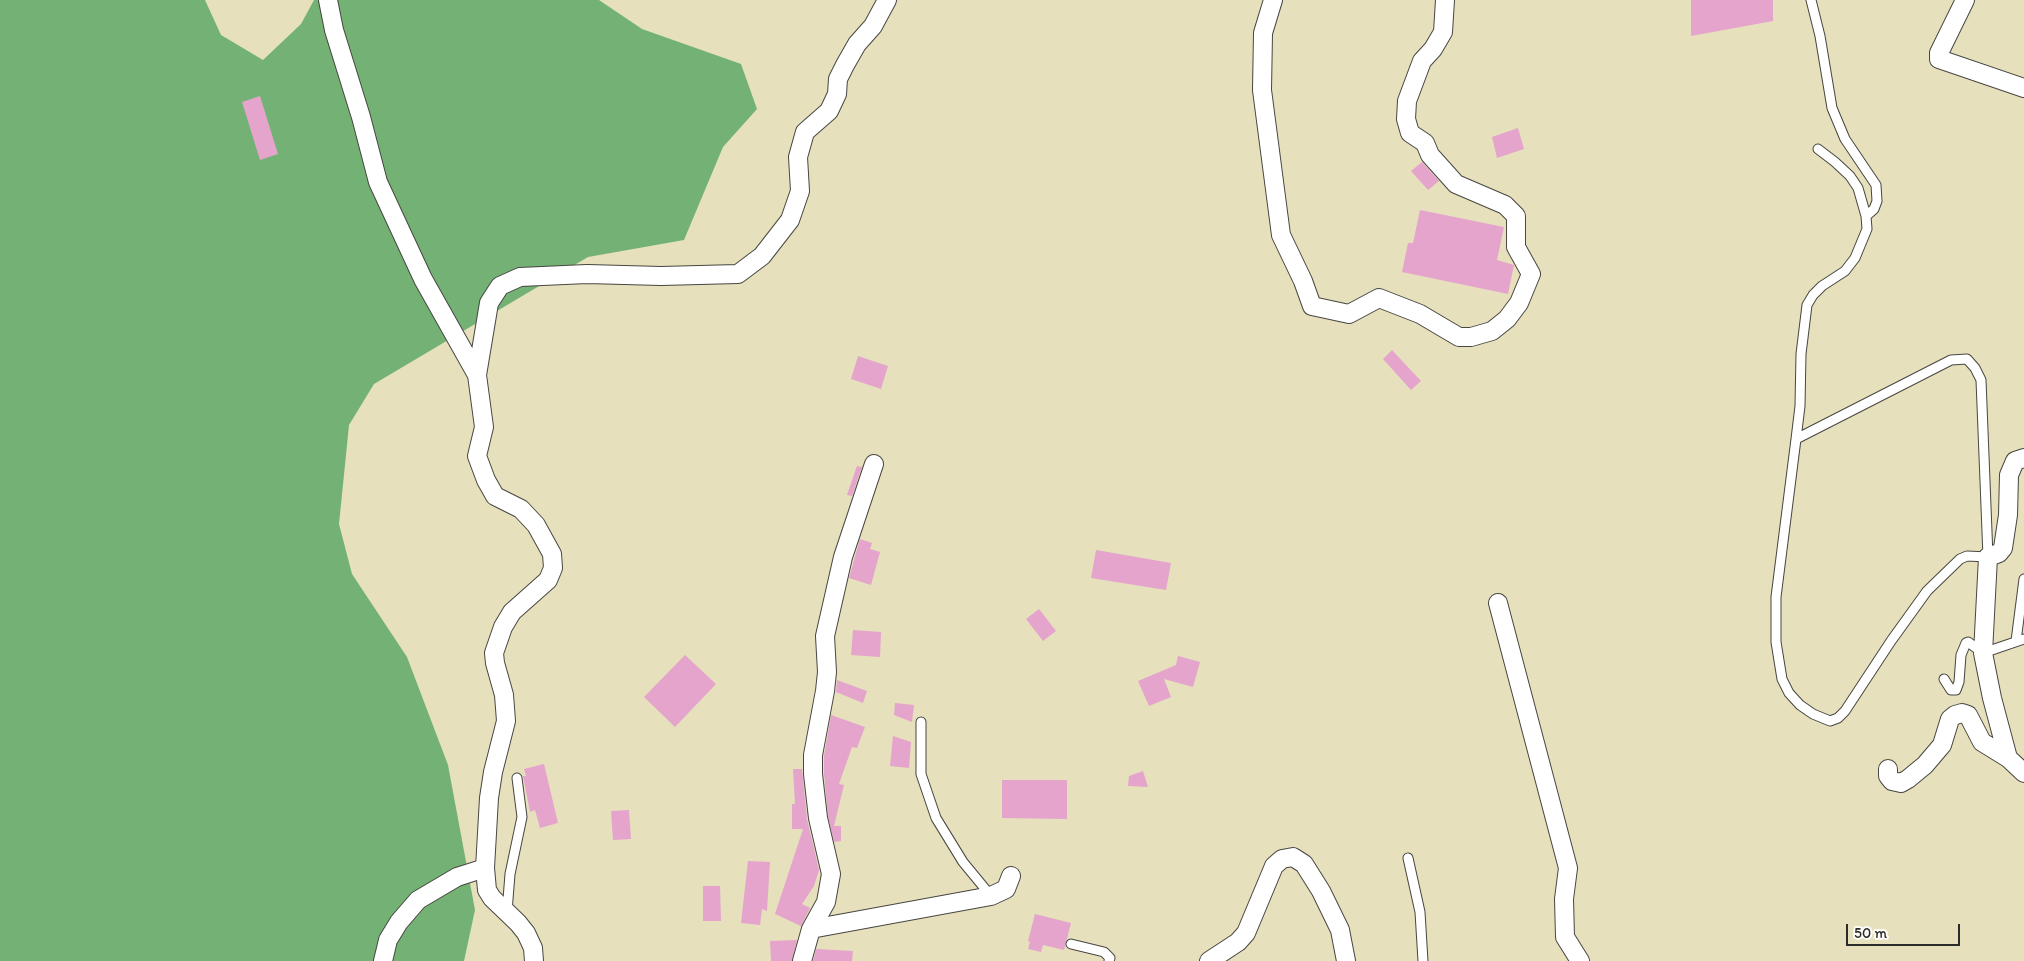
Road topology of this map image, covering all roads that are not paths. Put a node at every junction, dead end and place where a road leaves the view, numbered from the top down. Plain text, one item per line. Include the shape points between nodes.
1 (328, 0) edge
2 (887, 0) edge
3 (1273, 0) edge
4 (1445, 0) edge
5 (1811, 0) edge
6 (1965, 0) edge
7 (2024, 88) edge
8 (1818, 149) dead end
9 (1866, 216) junction
10 (477, 375) junction
11 (1796, 439) junction
12 (2024, 458) edge
13 (874, 464) dead end
14 (1988, 557) junction
15 (2024, 579) edge
16 (1498, 603) dead end
17 (2020, 640) edge
18 (1983, 653) junction
19 (1944, 679) dead end
20 (921, 722) dead end
21 (2008, 758) junction
22 (1888, 769) dead end
23 (2024, 773) edge
24 (517, 778) dead end
25 (1408, 858) dead end
26 (486, 868) junction
27 (1012, 876) dead end
28 (991, 896) junction
29 (507, 912) junction
30 (811, 929) junction
31 (1071, 944) dead end
32 (383, 961) edge
33 (534, 961) edge
34 (802, 961) edge
35 (1109, 961) edge
36 (1209, 961) edge
37 (1346, 961) edge
38 (1424, 961) edge
39 (1580, 961) edge

1 - 10 street via 378,182 423,279
2 - 10 street via 845,65 829,111 805,132 798,157 800,191 795,206 790,220 762,256 738,274 520,277 500,286 490,303
3 - 4 street via 1263,33 1262,90 1281,235 1312,306 1349,314 1379,298 1420,314 1459,337 1471,338 1492,331 1507,319 1519,303 1530,274 1516,247 1516,216 1505,205 1456,184 1424,144 1410,133 1406,119 1407,101 1422,61 1443,32
5 - 9 lane via 1832,108 1845,139 1876,185 1877,201
6 - 7 street via 1939,53 1939,60
8 - 9 lane via 1850,176 1858,188
9 - 11 lane via 1867,229 1855,258 1845,271 1813,295 1808,305 1801,354
10 - 26 street via 484,426 477,456 486,480 495,496 521,509 536,525 552,554 553,568 548,580 512,612 494,653 504,695 506,721 489,798
11 - 14 lane via 1951,360 1967,359 1981,380
11 - 14 lane via 1778,581 1776,642 1782,678 1789,694 1813,714 1830,721 1846,711 1927,591 1960,559
12 - 14 street via 2015,461 2009,475 2003,548
13 - 30 street via 843,557 825,636 827,672 813,774 818,818 831,874 826,902
14 - 18 street
15 - 17 lane
16 - 39 street via 1568,868 1564,899 1565,937
17 - 18 lane
18 - 19 lane via 1966,642 1956,690 1951,690
18 - 21 street
20 - 28 lane via 921,774 936,818 963,862
21 - 22 street via 1982,742 1968,716 1962,713 1950,719 1942,745 1908,779 1901,783 1892,781
21 - 23 street
24 - 29 lane via 522,817 510,874
25 - 38 lane via 1420,912
26 - 29 street via 487,890
26 - 32 street via 457,877 418,900 388,940
27 - 28 street via 1006,889
28 - 30 street
29 - 33 street via 526,933 533,948
30 - 34 street
31 - 35 lane via 1104,952
36 - 37 street via 1246,933 1274,866 1282,859 1293,857 1304,864 1321,891 1340,930

